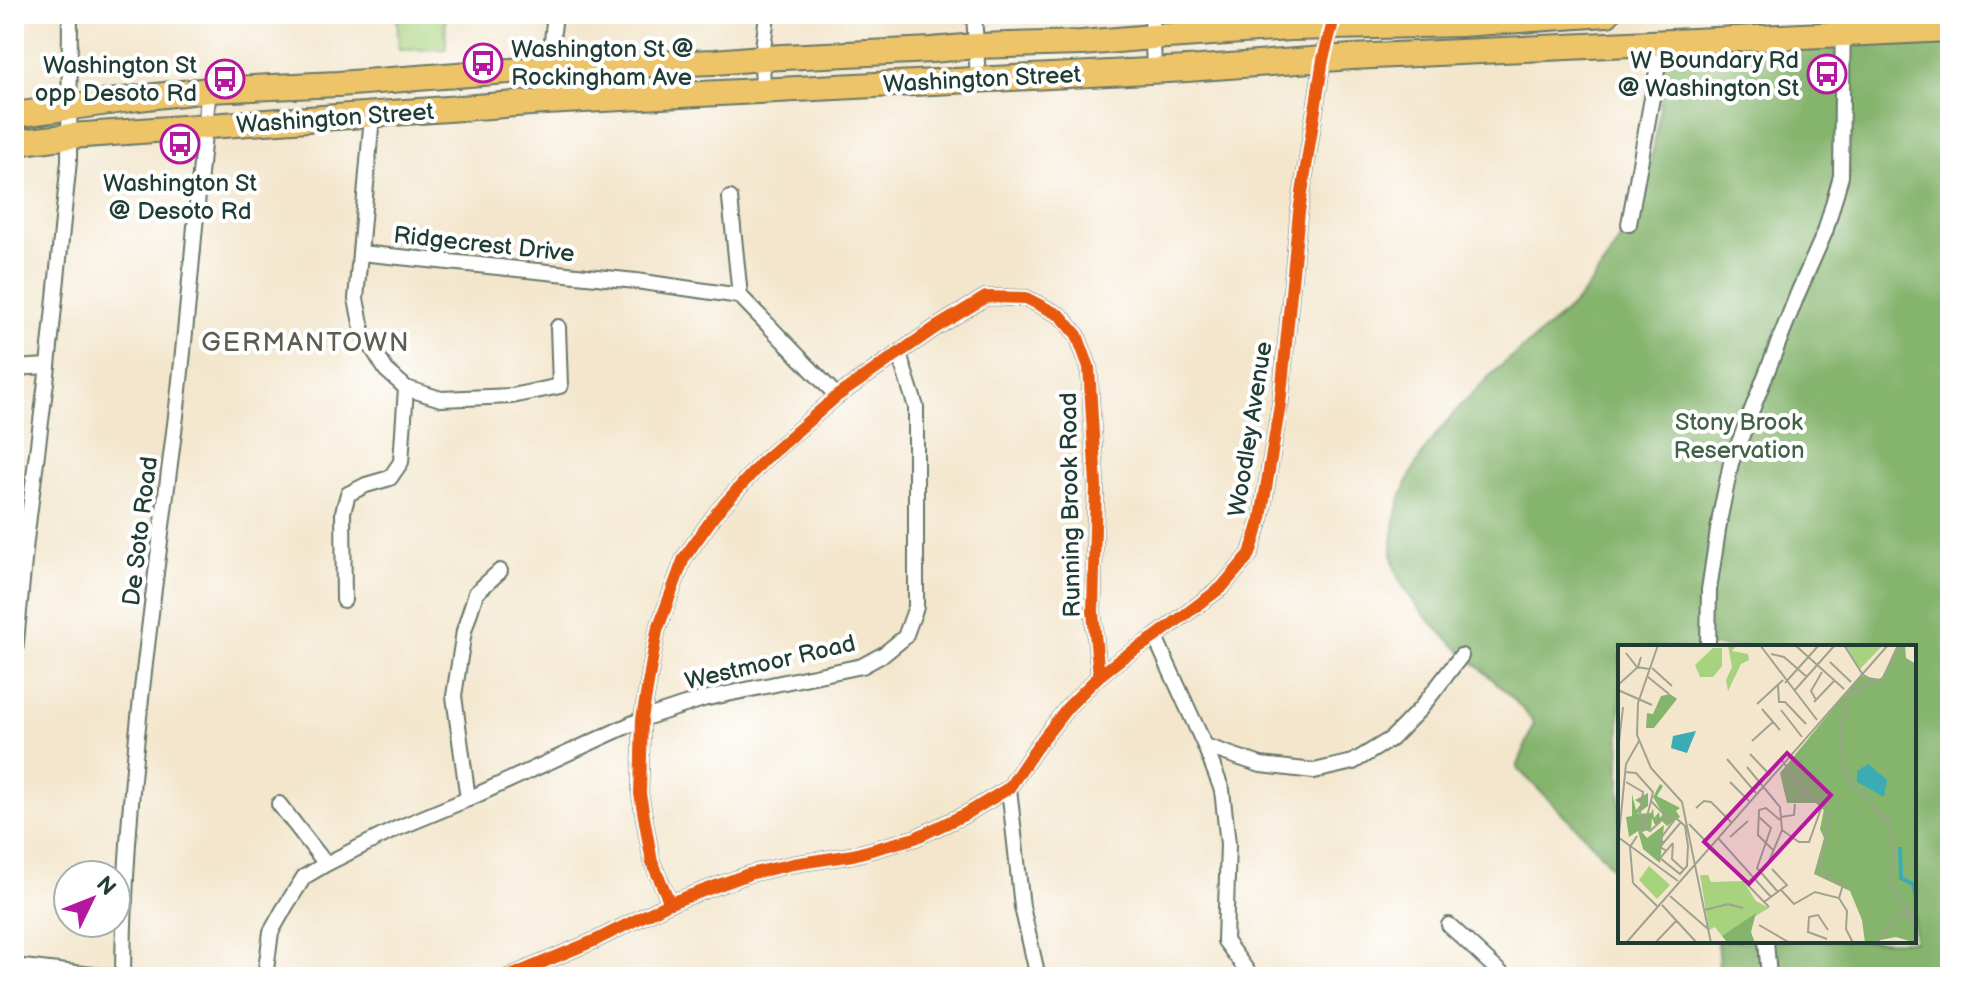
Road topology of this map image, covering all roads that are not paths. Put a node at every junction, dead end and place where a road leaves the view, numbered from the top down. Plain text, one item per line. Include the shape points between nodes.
1 (70, 14) edge
2 (555, 14) edge
3 (767, 14) edge
4 (974, 14) edge
5 (1607, 14) edge
6 (1518, 17) edge
7 (1332, 20) edge
8 (1842, 24) edge
9 (1152, 25) edge
10 (1950, 29) edge
11 (1662, 43) junction
12 (975, 46) junction
13 (1523, 49) junction
14 (762, 58) junction
15 (1323, 59) junction
16 (549, 68) junction
17 (1154, 70) junction
18 (978, 79) junction
19 (209, 90) junction
20 (763, 91) junction
21 (545, 102) junction
22 (71, 108) junction
23 (14, 115) edge
24 (372, 116) junction
25 (205, 127) junction
26 (71, 136) junction
27 (14, 143) edge
28 (730, 198) dead end
29 (1629, 224) dead end
30 (360, 253) junction
31 (740, 296) junction
32 (558, 327) dead end
33 (899, 354) junction
34 (48, 366) junction
35 (14, 368) edge
36 (406, 388) junction
37 (837, 396) junction
38 (500, 571) dead end
39 (344, 600) dead end
40 (1155, 637) junction
41 (1708, 645) edge
42 (1461, 656) dead end
43 (14, 662) edge
44 (1099, 676) junction
45 (642, 719) junction
46 (1205, 746) junction
47 (1009, 788) junction
48 (468, 799) junction
49 (279, 804) dead end
50 (326, 864) junction
51 (670, 903) junction
52 (1449, 925) dead end
53 (1766, 943) edge
54 (14, 966) edge
55 (1248, 972) dead end
56 (111, 977) edge
57 (123, 977) edge
58 (265, 977) edge
59 (508, 977) edge
60 (1038, 977) edge
61 (1505, 977) edge
62 (1769, 977) edge

1 - 22 street
2 - 16 street
3 - 14 street
4 - 12 street
5 - 6 main road, Washington Street
6 - 7 main road, Washington Street via 1462,24
6 - 13 street
7 - 9 main road, Washington Street
7 - 15 street, Woodley Avenue
8 - 10 main road, Washington Street
8 - 11 main road, Washington Street
8 - 41 street via 1841,176 1825,232 1731,463 1709,590
9 - 12 main road, Washington Street via 1082,43
9 - 17 street
11 - 13 main road, Washington Street
11 - 29 street
12 - 14 main road, Washington Street
12 - 18 street
13 - 15 main road, Washington Street
14 - 16 main road, Washington Street
14 - 20 street
15 - 17 main road, Washington Street
15 - 40 street, Woodley Avenue via 1261,518 1250,554 1222,587
16 - 19 main road, Washington Street
16 - 21 street
17 - 18 main road, Washington Street
18 - 20 main road, Washington Street
19 - 22 main road, Washington Street
19 - 25 street, De Soto Road
20 - 21 main road, Washington Street
21 - 24 main road, Washington Street
22 - 23 main road, Washington Street
22 - 26 street
24 - 25 main road, Washington Street
24 - 30 street, Ridgecrest Drive
25 - 26 main road, Washington Street
25 - 57 street, De Soto Road via 181,380 137,732
26 - 27 main road, Washington Street
26 - 34 street
28 - 31 street
30 - 31 street, Ridgecrest Drive
30 - 36 street via 356,299 363,333 386,370
31 - 37 street
32 - 36 street via 560,386 512,396 441,399
33 - 37 street, Running Brook Road
33 - 44 street, Running Brook Road via 986,297 1026,298 1061,316 1077,335 1090,382 1096,485 1093,612
33 - 45 street, Westmoor Road via 916,407 916,607 905,637 862,666 703,699
34 - 35 street
34 - 43 street
36 - 39 street via 401,462 390,478 348,494 343,512
37 - 45 street, Running Brook Road via 764,460 684,558 657,631
38 - 48 street via 476,593 454,696
40 - 44 street, Woodley Avenue
40 - 46 street
42 - 46 street via 1391,739 1353,762 1314,771 1261,765
44 - 47 street, Woodley Avenue via 1067,708
45 - 48 street, Westmoor Road
45 - 51 street, Running Brook Road via 640,794 652,862
46 - 55 street via 1222,790 1228,844 1225,941
47 - 51 street, Woodley Avenue via 915,838 749,874
47 - 60 street via 1022,907
48 - 50 street, Westmoor Road
49 - 50 street
50 - 58 street, Westmoor Road via 304,877 271,932
51 - 59 street, Woodley Avenue
52 - 61 street
53 - 62 street
54 - 56 street

